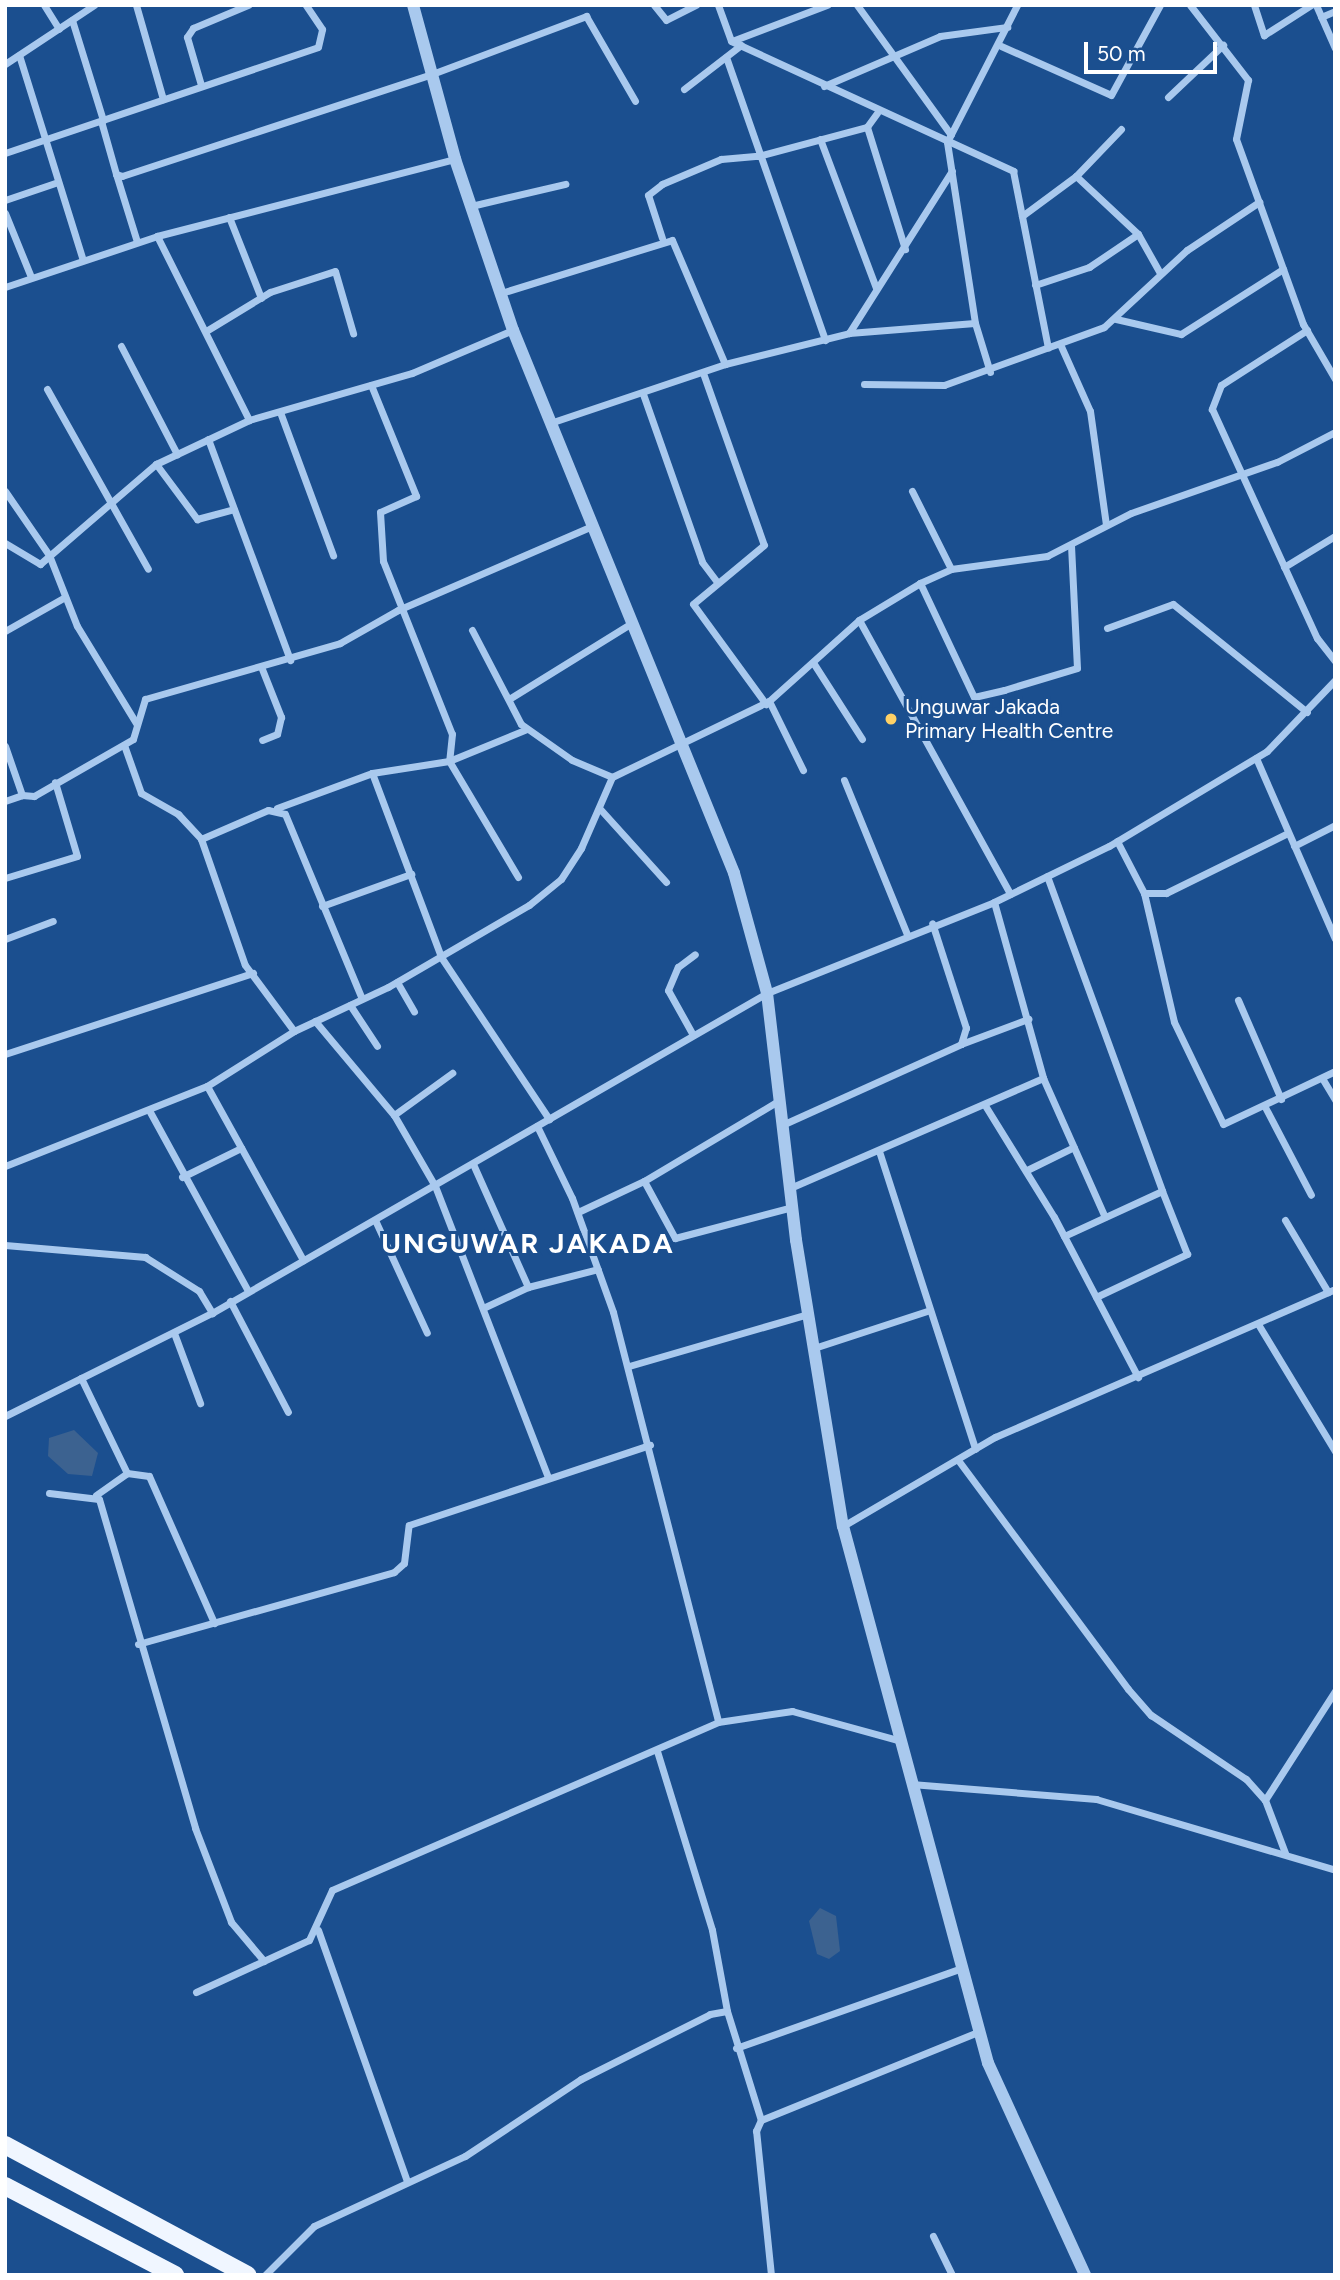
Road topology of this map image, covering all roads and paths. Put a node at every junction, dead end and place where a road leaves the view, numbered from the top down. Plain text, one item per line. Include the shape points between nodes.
1 (44, 5) edge
2 (94, 5) edge
3 (136, 5) edge
4 (248, 5) edge
5 (306, 5) edge
6 (413, 5) edge
7 (654, 5) edge
8 (695, 5) edge
9 (718, 5) edge
10 (827, 5) edge
11 (857, 5) edge
12 (1017, 5) edge
13 (1160, 5) edge
14 (1190, 5) edge
15 (1254, 5) edge
16 (1314, 5) edge
17 (1335, 11) edge
18 (1321, 16) junction
19 (72, 20) junction
20 (1007, 27) junction
21 (59, 29) junction
22 (732, 41) junction
23 (741, 45) junction
24 (1223, 45) junction
25 (1002, 46) junction
26 (1335, 48) edge
27 (889, 54) junction
28 (19, 55) junction
29 (726, 57) junction
30 (5, 65) edge
31 (432, 74) junction
32 (201, 85) junction
33 (824, 86) junction
34 (684, 89) dead end
35 (1168, 97) dead end
36 (163, 99) junction
37 (635, 101) dead end
38 (877, 113) junction
39 (102, 120) junction
40 (867, 127) junction
41 (1121, 129) dead end
42 (821, 139) junction
43 (949, 139) junction
44 (47, 142) junction
45 (5, 153) edge
46 (758, 156) junction
47 (455, 159) junction
48 (952, 171) junction
49 (116, 174) junction
50 (1076, 176) junction
51 (58, 182) junction
52 (565, 184) dead end
53 (5, 200) edge
54 (1259, 202) junction
55 (471, 206) junction
56 (5, 213) edge
57 (1021, 216) junction
58 (229, 217) junction
59 (1138, 234) junction
60 (156, 236) junction
61 (662, 238) junction
62 (136, 242) junction
63 (905, 249) junction
64 (83, 260) junction
65 (1283, 269) junction
66 (1160, 273) junction
67 (31, 277) junction
68 (1035, 285) junction
69 (5, 287) edge
70 (876, 288) junction
71 (500, 293) junction
72 (261, 298) junction
73 (1116, 319) junction
74 (975, 324) junction
75 (513, 330) junction
76 (1307, 330) junction
77 (206, 331) junction
78 (353, 333) dead end
79 (849, 333) junction
80 (825, 340) junction
81 (1060, 344) junction
82 (121, 346) dead end
83 (1048, 348) junction
84 (725, 364) junction
85 (990, 372) junction
86 (703, 373) junction
87 (1335, 379) edge
88 (864, 384) dead end
89 (371, 385) junction
90 (47, 389) dead end
91 (643, 394) junction
92 (280, 412) junction
93 (249, 419) junction
94 (550, 423) junction
95 (1335, 432) edge
96 (208, 439) junction
97 (177, 454) junction
98 (156, 464) junction
99 (1242, 474) junction
100 (5, 491) edge
101 (912, 491) dead end
102 (112, 504) junction
103 (234, 509) junction
104 (1106, 525) junction
105 (590, 527) junction
106 (1335, 536) edge
107 (5, 543) edge
108 (1071, 545) junction
109 (49, 555) junction
110 (333, 555) dead end
111 (1284, 566) junction
112 (148, 569) dead end
113 (951, 569) junction
114 (718, 583) junction
115 (920, 583) junction
116 (65, 597) junction
117 (398, 610) junction
118 (859, 620) junction
119 (630, 624) junction
120 (1107, 628) dead end
121 (472, 630) dead end
122 (5, 631) edge
123 (290, 660) junction
124 (1335, 660) edge
125 (814, 664) junction
126 (261, 669) junction
127 (1335, 680) edge
128 (509, 699) junction
129 (767, 702) junction
130 (1307, 712) junction
131 (136, 723) junction
132 (527, 729) junction
133 (862, 739) dead end
134 (261, 740) dead end
135 (124, 745) junction
136 (5, 746) edge
137 (685, 747) junction
138 (1256, 758) junction
139 (449, 761) junction
140 (803, 769) dead end
141 (372, 773) junction
142 (612, 777) junction
143 (844, 780) dead end
144 (55, 782) junction
145 (22, 794) junction
146 (5, 801) edge
147 (278, 808) junction
148 (601, 810) junction
149 (1335, 825) edge
150 (1288, 833) junction
151 (201, 839) junction
152 (1117, 841) junction
153 (1294, 846) junction
154 (411, 874) junction
155 (1047, 876) junction
156 (518, 877) dead end
157 (5, 878) edge
158 (666, 882) dead end
159 (1144, 893) junction
160 (1010, 894) junction
161 (994, 902) junction
162 (323, 906) junction
163 (53, 921) dead end
164 (932, 923) junction
165 (907, 934) junction
166 (5, 939) edge
167 (1335, 939) edge
168 (695, 954) dead end
169 (441, 957) junction
170 (253, 973) junction
171 (397, 982) junction
172 (767, 993) junction
173 (362, 999) junction
174 (1238, 1000) dead end
175 (350, 1005) junction
176 (414, 1011) dead end
177 (1028, 1019) junction
178 (315, 1021) junction
179 (294, 1031) junction
180 (693, 1035) junction
181 (961, 1044) junction
182 (377, 1046) dead end
183 (5, 1054) edge
184 (1335, 1071) edge
185 (452, 1073) dead end
186 (1043, 1078) junction
187 (1322, 1078) junction
188 (207, 1086) junction
189 (1281, 1099) junction
190 (780, 1100) junction
191 (1335, 1100) edge
192 (986, 1107) junction
193 (1265, 1107) junction
194 (150, 1112) junction
195 (394, 1115) junction
196 (549, 1119) junction
197 (782, 1125) junction
198 (537, 1126) junction
199 (1074, 1147) junction
200 (241, 1148) junction
201 (879, 1151) junction
202 (473, 1164) junction
203 (5, 1166) edge
204 (1027, 1170) junction
205 (182, 1177) junction
206 (644, 1181) junction
207 (435, 1186) junction
208 (790, 1188) junction
209 (1163, 1191) junction
210 (1311, 1195) dead end
211 (792, 1207) junction
212 (578, 1212) junction
213 (1105, 1217) junction
214 (375, 1220) junction
215 (1285, 1220) dead end
216 (1064, 1236) junction
217 (5, 1245) edge
218 (303, 1260) junction
219 (598, 1269) junction
220 (528, 1287) junction
221 (247, 1289) junction
222 (1331, 1290) edge
223 (1096, 1297) junction
224 (230, 1301) junction
225 (483, 1308) junction
226 (927, 1311) junction
227 (212, 1313) junction
228 (808, 1314) junction
229 (1258, 1324) junction
230 (174, 1332) junction
231 (428, 1333) dead end
232 (814, 1348) junction
233 (629, 1366) junction
234 (1138, 1377) junction
235 (81, 1378) junction
236 (200, 1403) dead end
237 (288, 1412) dead end
238 (5, 1416) edge
239 (650, 1445) junction
240 (975, 1449) junction
241 (1335, 1451) edge
242 (958, 1460) junction
243 (127, 1473) junction
244 (548, 1478) junction
245 (49, 1493) dead end
246 (96, 1495) junction
247 (843, 1526) junction
248 (214, 1623) junction
249 (138, 1644) junction
250 (1335, 1691) edge
251 (718, 1722) junction
252 (897, 1740) junction
253 (657, 1751) junction
254 (911, 1784) junction
255 (1265, 1800) junction
256 (1285, 1853) junction
257 (1335, 1870) edge
258 (318, 1930) junction
259 (264, 1961) junction
260 (962, 1968) junction
261 (196, 1992) dead end
262 (727, 2011) junction
263 (980, 2031) junction
264 (736, 2048) junction
265 (761, 2120) junction
266 (5, 2145) edge
267 (407, 2182) junction
268 (5, 2186) edge
269 (933, 2236) dead end
270 (175, 2275) edge
271 (247, 2275) edge
272 (265, 2275) edge
273 (771, 2275) edge
274 (952, 2275) edge
275 (1085, 2275) edge

1 - 21 street
2 - 19 street
3 - 36 street
4 - 32 street via 193,28 187,37
5 - 32 street via 323,29 317,47
6 - 31 street
7 - 8 street via 666,20
9 - 22 street
10 - 22 street
11 - 27 street
12 - 20 street
13 - 25 street via 1111,96
14 - 24 street
15 - 16 street via 1264,35
16 - 18 street
17 - 18 street
18 - 26 street
19 - 21 street
19 - 39 street
20 - 25 street
20 - 27 street via 940,36
21 - 28 street
22 - 23 street
23 - 29 street
23 - 33 street
24 - 35 street
24 - 54 street via 1248,80 1236,139
25 - 43 street
27 - 33 street
27 - 43 street
28 - 30 street
28 - 44 street
29 - 34 street
29 - 46 street
31 - 37 street via 586,16
31 - 47 street
31 - 49 street
32 - 36 street
33 - 38 street
36 - 39 street
38 - 40 street
38 - 43 street
39 - 44 street
39 - 49 street
40 - 42 street
40 - 63 street
41 - 50 street
42 - 46 street
42 - 70 street
43 - 48 street
43 - 57 street via 1013,171
44 - 45 street
44 - 51 street
46 - 61 street via 721,159 648,195
46 - 80 street
47 - 55 street
47 - 58 street
48 - 63 street via 928,200
48 - 74 street
49 - 62 street
50 - 57 street
50 - 59 street
51 - 53 street
51 - 64 street
52 - 55 street
54 - 65 street
54 - 66 street
55 - 71 street
56 - 67 street
57 - 68 street
58 - 60 street
58 - 72 street
59 - 66 street
59 - 68 street via 1089,267
60 - 62 street
60 - 77 street via 183,297
61 - 71 street
61 - 84 street via 682,250
62 - 64 street
63 - 70 street
64 - 67 street
65 - 73 street via 1181,334
65 - 76 street
66 - 73 street
67 - 69 street
68 - 83 street
70 - 79 street
71 - 75 street
72 - 77 street
72 - 78 street via 335,271
73 - 81 street
74 - 79 street
74 - 85 street
75 - 89 street
75 - 94 street
76 - 87 street
76 - 99 street via 1213,396
77 - 93 street
79 - 80 street
80 - 84 street
81 - 83 street
81 - 104 street via 1090,411
82 - 97 street
83 - 85 street
84 - 86 street
85 - 88 street via 925,388
86 - 91 street
86 - 114 street via 764,537 764,545
89 - 92 street
89 - 117 street via 416,496 380,512 383,561
90 - 102 street
91 - 94 street
91 - 114 street via 702,562
92 - 93 street
92 - 110 street
93 - 96 street
94 - 105 street
95 - 99 street
96 - 97 street
96 - 103 street
97 - 98 street
98 - 102 street
98 - 103 street via 197,519 211,520
99 - 104 street
99 - 111 street
100 - 109 street
101 - 113 street
102 - 109 street
102 - 112 street
103 - 123 street
104 - 108 street
105 - 117 street
105 - 119 street
106 - 111 street
107 - 109 street via 40,565
108 - 113 street via 1028,561
108 - 115 street via 1077,668 994,692 974,697
109 - 116 street
111 - 124 street
113 - 115 street
114 - 129 street via 694,604
115 - 118 street
116 - 122 street
116 - 131 street
117 - 123 street via 340,643
117 - 139 street via 450,725
118 - 125 street
118 - 160 street
119 - 128 street
119 - 137 street
120 - 130 street via 1173,604
121 - 128 street
123 - 126 street
125 - 129 street
125 - 133 street
126 - 131 street via 145,699
126 - 134 street via 281,717 277,734
127 - 130 street
128 - 132 street
129 - 137 street
129 - 140 street
130 - 138 street
131 - 135 street via 133,740
132 - 139 street
132 - 142 street
135 - 144 street
135 - 151 street via 141,793 178,814
136 - 145 street
137 - 142 street
137 - 172 street via 734,873
138 - 150 street
138 - 152 street
139 - 141 street
139 - 156 street
141 - 147 street
141 - 154 street
142 - 148 street
143 - 165 street
144 - 145 street via 34,796
144 - 157 street via 77,856
145 - 146 street
147 - 151 street
147 - 162 street
148 - 158 street
148 - 169 street via 561,878
149 - 153 street
150 - 153 street
150 - 159 street via 1166,893
151 - 170 street via 245,965
152 - 155 street
152 - 159 street
153 - 167 street
154 - 162 street
154 - 169 street
155 - 160 street
155 - 209 street
159 - 193 street via 1174,1022 1214,1115 1223,1124
160 - 161 street
161 - 164 street
161 - 177 street
162 - 173 street
163 - 166 street
164 - 165 street
164 - 181 street via 966,1028
165 - 172 street
168 - 180 street via 678,967 668,990
169 - 171 street
169 - 196 street
170 - 179 street
170 - 183 street
171 - 173 street
171 - 176 street
172 - 180 street
172 - 190 street
173 - 175 street
174 - 189 street
175 - 178 street
175 - 182 street
177 - 181 street
177 - 186 street
178 - 179 street
178 - 195 street
179 - 188 street
180 - 196 street
181 - 197 street
184 - 187 street
185 - 195 street
186 - 192 street
186 - 199 street
187 - 189 street
187 - 191 street
188 - 194 street
188 - 200 street
189 - 193 street
190 - 197 street
190 - 206 street
192 - 201 street
192 - 204 street
193 - 210 street
194 - 203 street
194 - 205 street
195 - 207 street
196 - 198 street
197 - 208 street
198 - 202 street
198 - 212 street
199 - 204 street
199 - 213 street
200 - 205 street
200 - 218 street
201 - 208 street
201 - 226 street
202 - 207 street
202 - 220 street
204 - 216 street
205 - 221 street
206 - 211 street via 676,1238
206 - 212 street
207 - 214 street
207 - 225 street
208 - 211 street
209 - 213 street
209 - 223 street via 1187,1254
211 - 228 street
212 - 219 street
213 - 216 street
214 - 218 street
214 - 231 street
215 - 222 street
216 - 223 street
217 - 227 street via 145,1257 199,1291
218 - 221 street
219 - 220 street
219 - 233 street
220 - 225 street
221 - 224 street
222 - 229 street
223 - 234 street
224 - 227 street
224 - 237 street
225 - 244 street
226 - 232 street
226 - 240 street
227 - 230 street
228 - 232 street
228 - 233 street
229 - 234 street
229 - 241 street
230 - 235 street
230 - 236 street
232 - 247 street
233 - 239 street
234 - 240 street
235 - 238 street
235 - 243 street
239 - 244 street
239 - 251 street
240 - 242 street
242 - 247 street
242 - 255 street via 1143,1706 1246,1779
243 - 246 street
243 - 248 street via 149,1476
244 - 248 street via 409,1525 404,1563 394,1572
245 - 246 street
246 - 249 street
247 - 252 street
248 - 249 street
249 - 259 street via 231,1922
250 - 255 street
251 - 252 street via 792,1711
251 - 253 street
252 - 254 street
253 - 258 street via 332,1890
253 - 262 street via 712,1930
254 - 256 street via 1096,1799
254 - 260 street
255 - 256 street
256 - 257 street
258 - 259 street
258 - 267 street
259 - 261 street
260 - 263 street
260 - 264 street
262 - 264 street
262 - 267 street via 653,2040 581,2079 496,2138
263 - 265 street
263 - 275 street via 1031,2167
264 - 265 street
265 - 273 street via 756,2131
266 - 271 main road
267 - 272 street via 314,2226
268 - 270 main road
269 - 274 street

